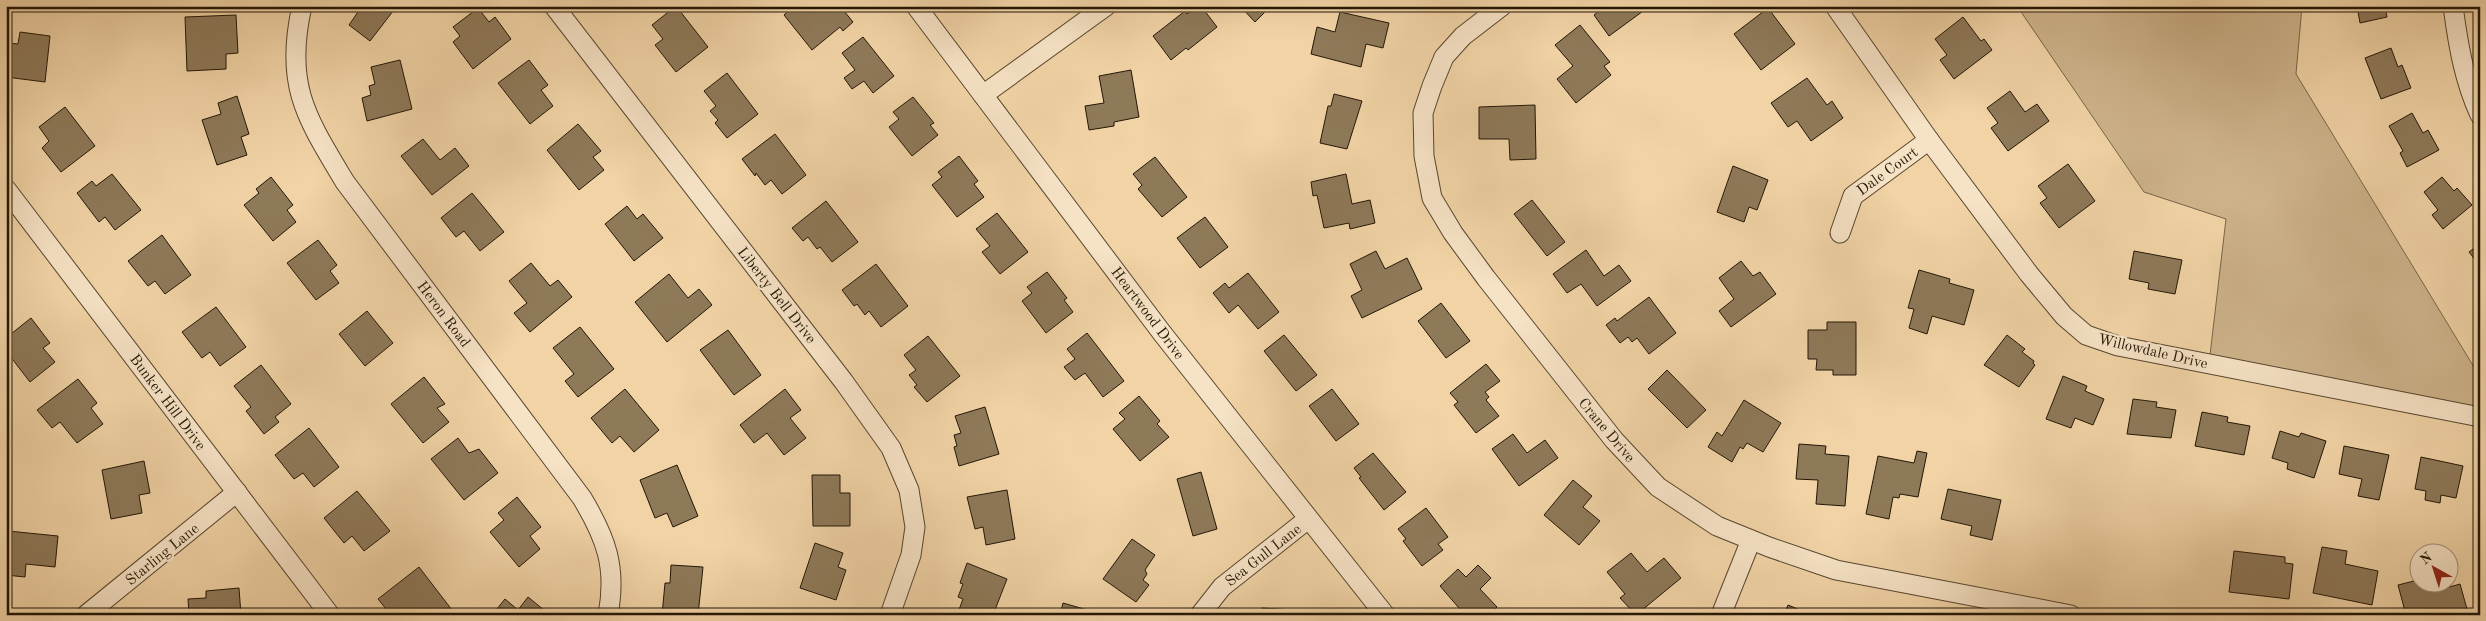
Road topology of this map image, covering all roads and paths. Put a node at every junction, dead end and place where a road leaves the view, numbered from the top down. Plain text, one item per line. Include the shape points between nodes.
1 (302, 6) edge
2 (554, 6) edge
3 (916, 6) edge
4 (1106, 6) edge
5 (1502, 6) edge
6 (1835, 6) edge
7 (2453, 6) edge
8 (983, 95) junction
9 (2480, 115) edge
10 (1929, 140) junction
11 (6, 189) edge
12 (1840, 233) dead end
13 (2480, 417) edge
14 (238, 492) junction
15 (1308, 519) junction
16 (1751, 540) junction
17 (86, 615) edge
18 (330, 615) edge
19 (608, 615) edge
20 (890, 615) edge
21 (1200, 615) edge
22 (1385, 615) edge
23 (1721, 615) edge
24 (2071, 615) edge

1 - 19 street, Heron Road via 295,61 299,94 314,130 345,182 582,498 601,529 611,566
2 - 20 street, Liberty Bell Drive via 844,382 891,448 909,490 915,527 911,555
3 - 8 street, Heartwood Drive
4 - 8 street
5 - 16 street, Crane Drive via 1463,36 1444,57 1432,86 1423,112 1424,156 1432,198 1486,278 1614,440 1658,487 1717,526
6 - 10 street, Willowdale Drive
7 - 9 street via 2459,53 2470,95
8 - 15 street, Heartwood Drive
10 - 12 street, Dale Court via 1853,196
10 - 13 street, Willowdale Drive via 2028,274 2064,316 2086,334 2118,346
11 - 14 street, Bunker Hill Drive
14 - 17 street, Starling Lane
14 - 18 street, Bunker Hill Drive
15 - 21 street, Sea Gull Lane via 1222,587
15 - 22 street, Heartwood Drive
16 - 23 street
16 - 24 street, Crane Drive via 1836,570

